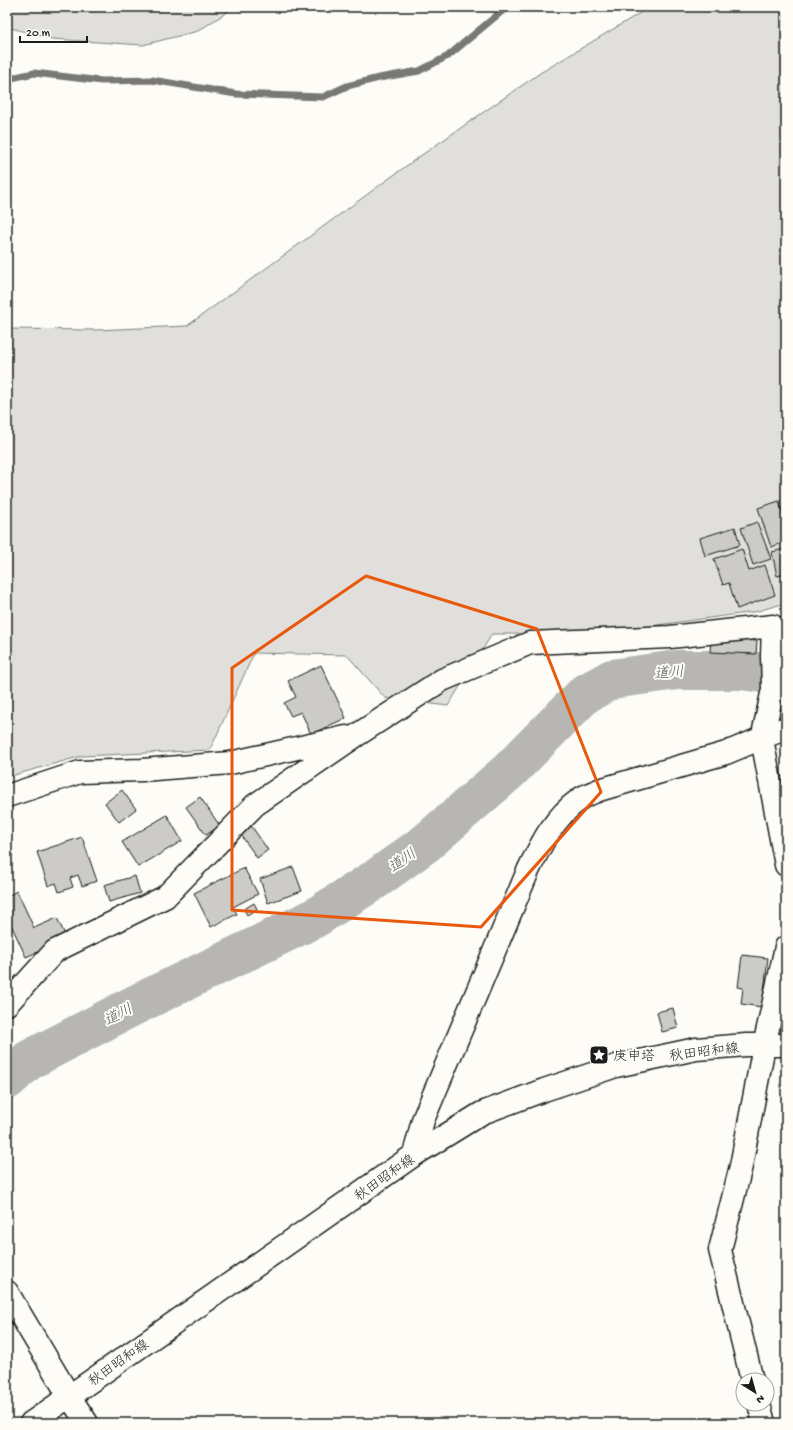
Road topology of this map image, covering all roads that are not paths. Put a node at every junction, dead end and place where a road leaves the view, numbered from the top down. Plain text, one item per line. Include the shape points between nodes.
1 (786, 728) edge
2 (357, 735) junction
3 (762, 738) junction
4 (7, 796) edge
5 (786, 865) edge
6 (786, 948) edge
7 (7, 1004) edge
8 (786, 1045) edge
9 (764, 1046) junction
10 (414, 1156) junction
11 (7, 1292) edge
12 (750, 1372) edge
13 (69, 1396) junction
14 (761, 1412) edge
15 (31, 1423) edge
16 (87, 1423) edge
17 (764, 1423) edge

1 - 3 street
2 - 3 street via 442,680 530,643 670,637 773,626 773,688
2 - 4 street via 230,762 142,770 80,772
2 - 7 street via 255,805 165,897 55,951
3 - 5 street
3 - 10 street via 726,753 599,790 581,798 566,810 545,837 528,871 423,1120
6 - 9 street
8 - 9 street, 秋田昭和線
9 - 10 street, 秋田昭和線 via 696,1049 616,1066 482,1113
9 - 12 street via 741,1166 720,1250
10 - 13 street, 秋田昭和線
11 - 13 street
13 - 15 street, 秋田昭和線
13 - 16 street
14 - 17 street

